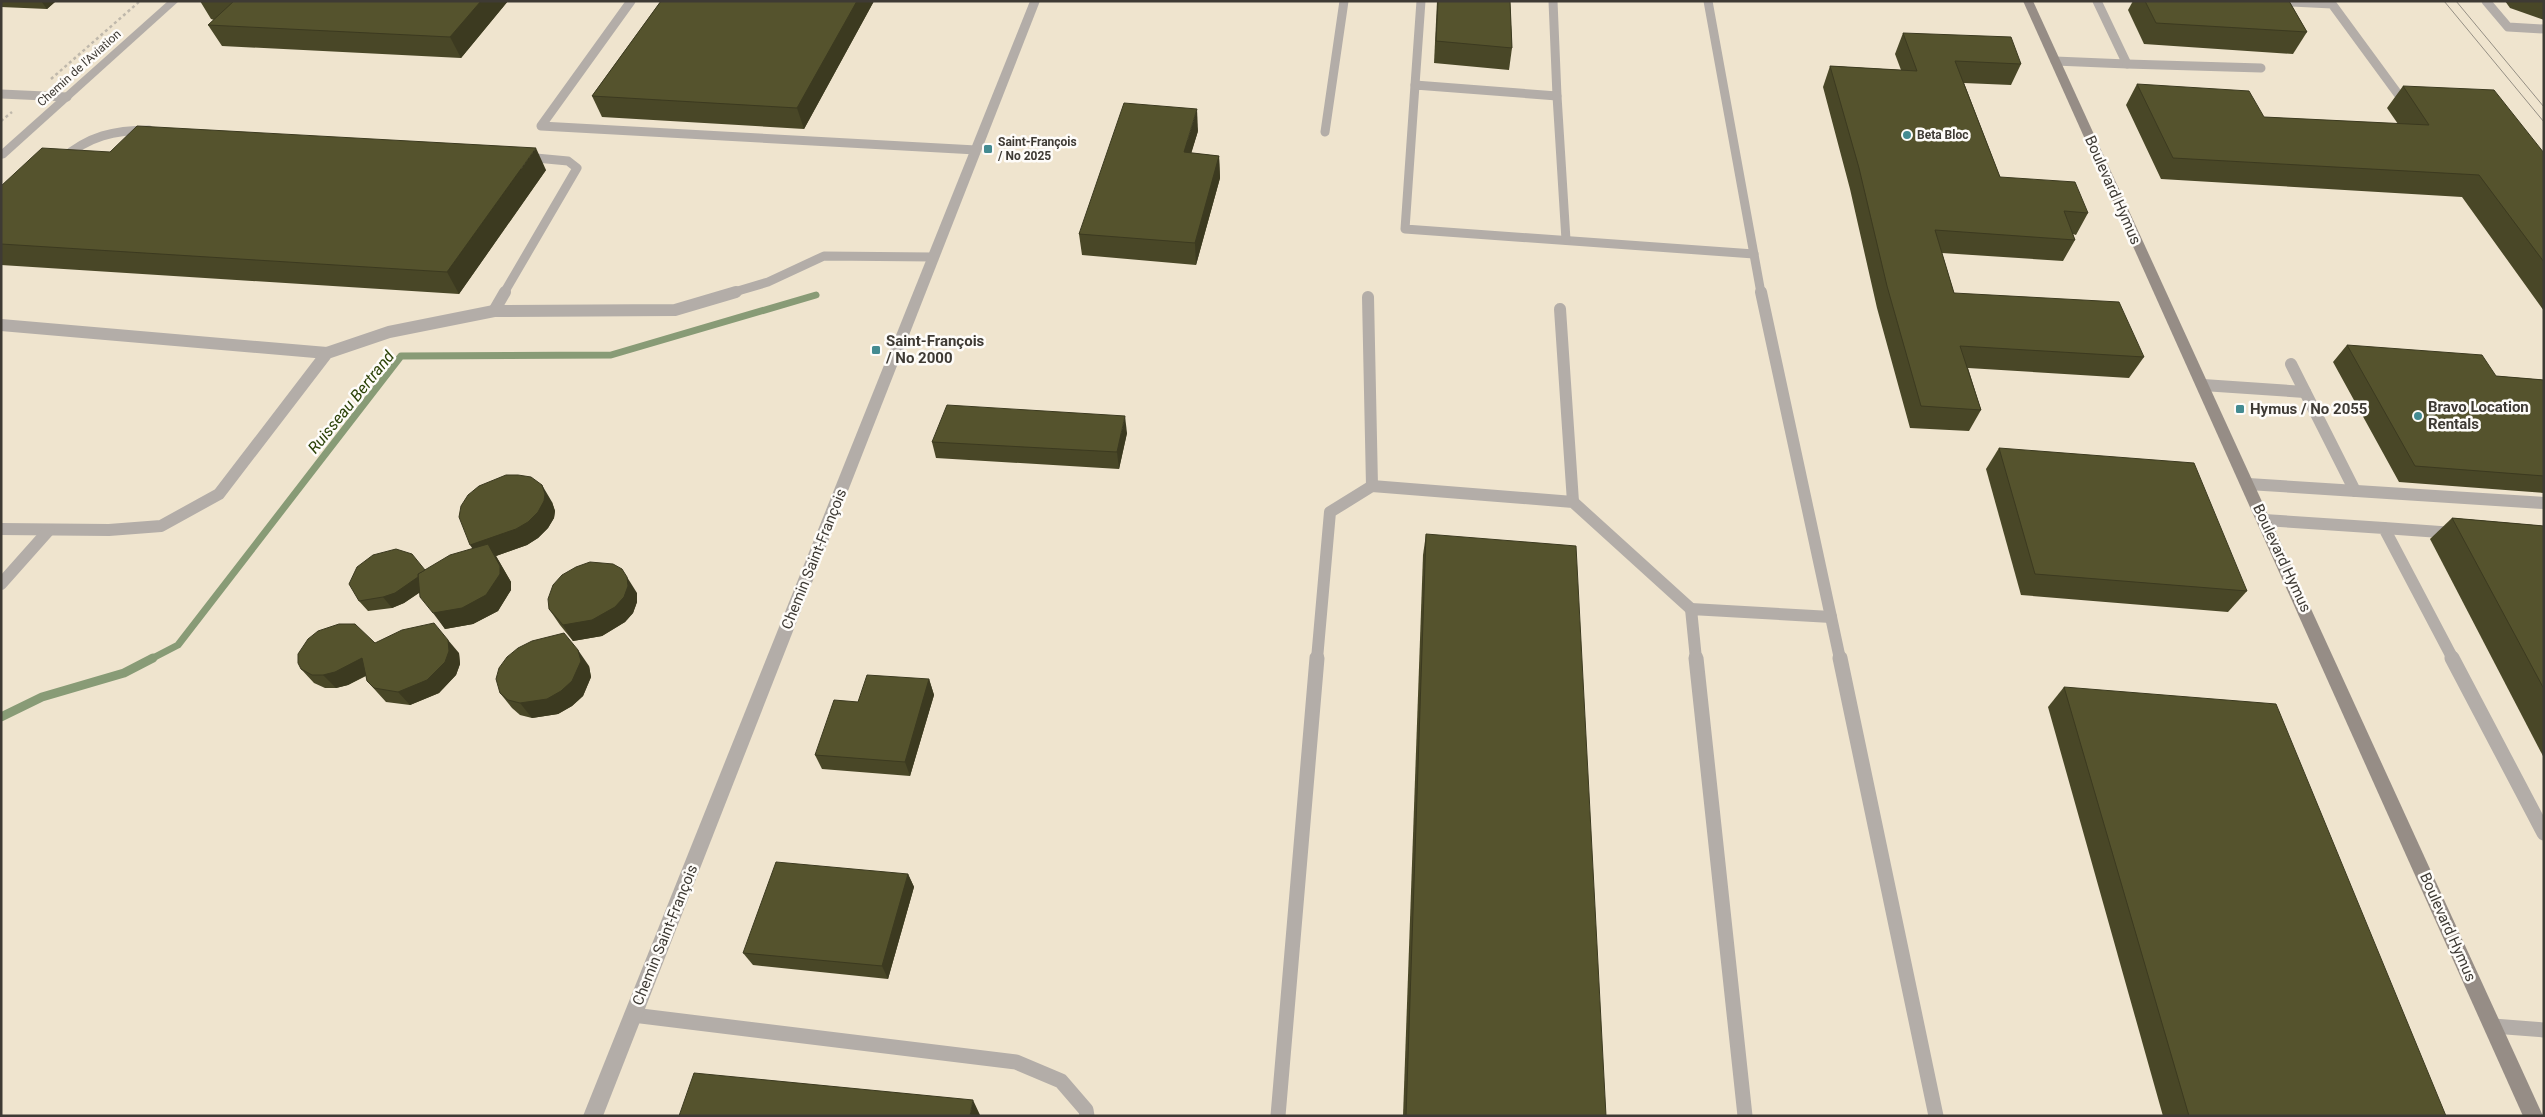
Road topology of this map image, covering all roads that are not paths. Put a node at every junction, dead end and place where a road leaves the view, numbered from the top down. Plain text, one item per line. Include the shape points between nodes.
1 (174, 1) edge
2 (631, 1) edge
3 (1035, 1) edge
4 (1344, 1) edge
5 (1421, 1) edge
6 (1552, 1) edge
7 (1708, 1) edge
8 (2028, 1) edge
9 (2097, 1) edge
10 (2271, 1) edge
11 (2486, 1) edge
12 (2544, 29) edge
13 (2055, 61) junction
14 (2126, 64) junction
15 (2261, 68) dead end
16 (1415, 85) junction
17 (1, 94) edge
18 (2398, 94) dead end
19 (1557, 96) junction
20 (67, 97) junction
21 (157, 131) edge
22 (1325, 132) dead end
23 (976, 150) junction
24 (1, 156) edge
25 (510, 156) edge
26 (51, 169) edge
27 (1566, 240) junction
28 (1754, 254) junction
29 (933, 257) junction
30 (1368, 297) dead end
31 (1560, 309) dead end
32 (494, 311) junction
33 (1, 325) edge
34 (327, 353) junction
35 (2291, 364) dead end
36 (2202, 385) junction
37 (2305, 392) junction
38 (2248, 484) junction
39 (1372, 486) junction
40 (2355, 491) junction
41 (1573, 502) junction
42 (2544, 503) edge
43 (2264, 520) junction
44 (2384, 528) junction
45 (1, 529) edge
46 (50, 530) junction
47 (2464, 534) edge
48 (1, 584) edge
49 (1691, 608) junction
50 (1831, 617) junction
51 (2544, 833) edge
52 (633, 1014) junction
53 (2493, 1026) junction
54 (2544, 1030) edge
55 (593, 1116) edge
56 (1087, 1116) edge
57 (1278, 1116) edge
58 (1745, 1116) edge
59 (1936, 1116) edge
60 (2533, 1116) edge

1 - 20 street, Chemin de l'Aviation
2 - 23 lane via 541,126
3 - 23 street, Chemin Saint-François
4 - 22 lane
5 - 16 lane
6 - 19 lane
7 - 28 lane
8 - 13 street, Boulevard Hymus
9 - 14 lane
10 - 18 lane via 2332,4
11 - 12 lane via 2508,27
13 - 14 lane
13 - 36 street, Boulevard Hymus
14 - 15 lane
16 - 19 lane
16 - 27 lane via 1405,229
17 - 20 lane
19 - 27 lane
20 - 24 street, Chemin de l'Aviation
21 - 26 lane via 118,129 94,136
23 - 29 street, Chemin Saint-François
25 - 32 lane via 568,161 577,168
27 - 28 lane
28 - 50 lane
29 - 32 lane via 824,256 768,282 675,310
29 - 52 street, Chemin Saint-François
30 - 39 lane
31 - 41 lane
32 - 34 lane via 389,332
33 - 34 lane
34 - 46 lane via 219,494 161,526
35 - 37 lane
36 - 37 lane
36 - 38 street, Boulevard Hymus
37 - 40 lane
38 - 40 lane
38 - 43 street, Boulevard Hymus
39 - 41 lane
39 - 57 lane via 1330,512
40 - 42 lane
41 - 49 lane
43 - 44 lane
43 - 53 street, Boulevard Hymus
44 - 47 lane
44 - 51 lane
45 - 46 lane
46 - 48 lane
49 - 50 lane
49 - 58 lane
50 - 59 lane
52 - 55 street, Chemin Saint-François
52 - 56 lane via 1016,1062 1061,1080 1086,1110
53 - 54 lane
53 - 60 street, Boulevard Hymus

